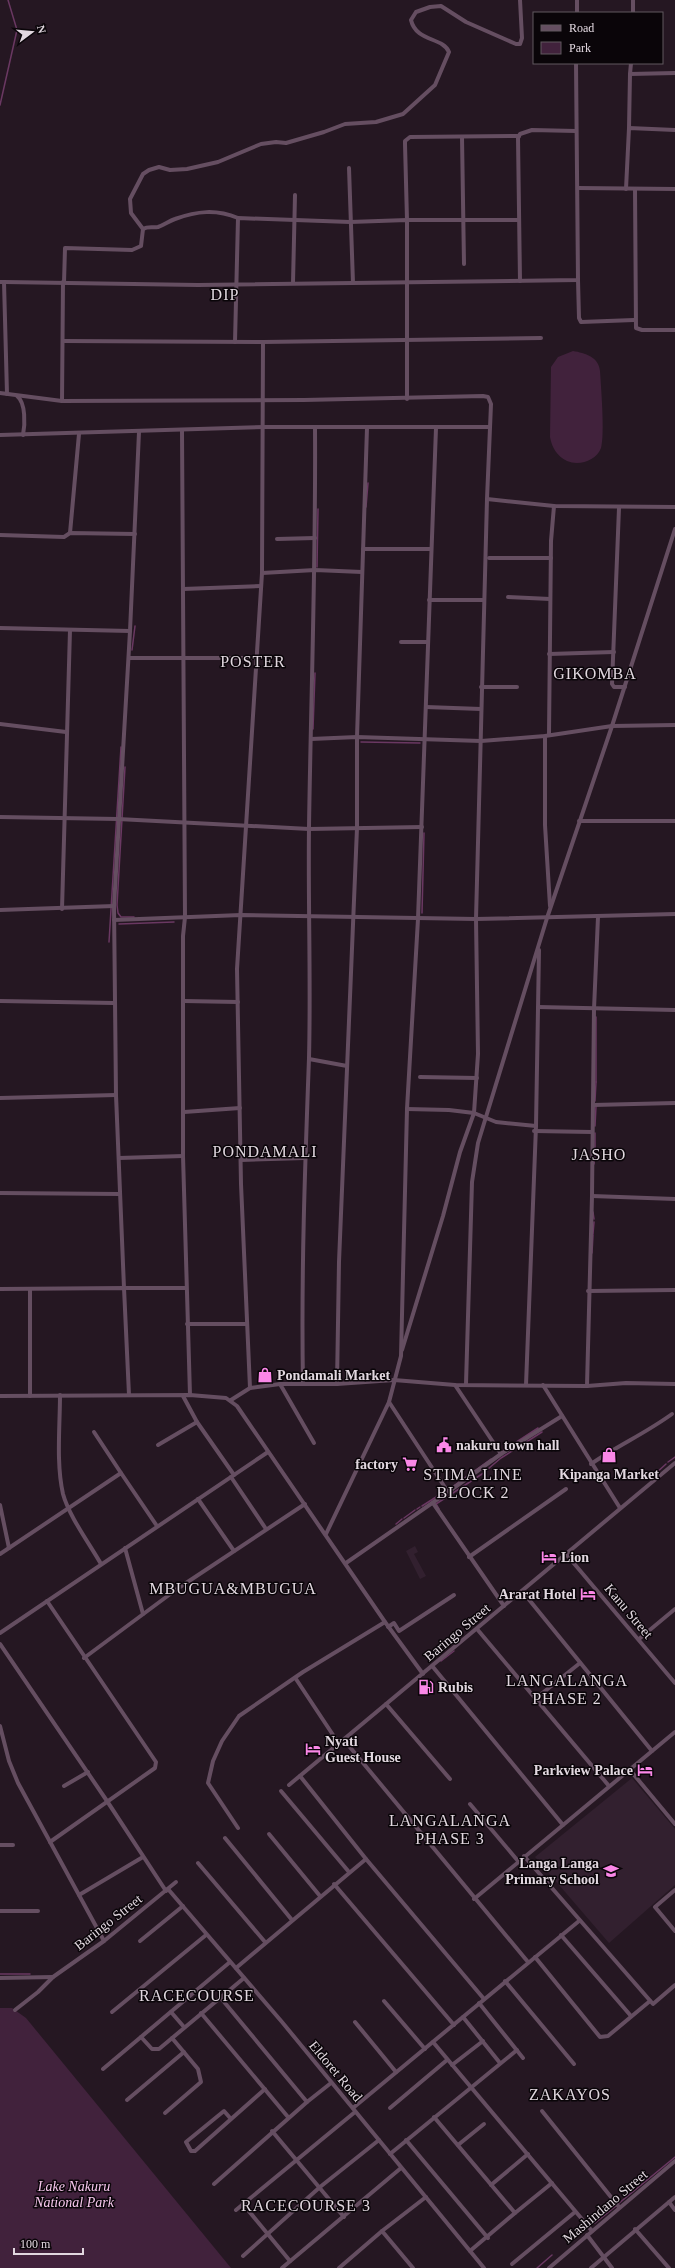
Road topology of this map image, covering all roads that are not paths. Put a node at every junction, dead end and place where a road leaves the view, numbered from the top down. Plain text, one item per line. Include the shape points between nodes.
1 (520, 0) edge
2 (577, 0) edge
3 (634, 0) edge
4 (577, 12) edge
5 (633, 12) edge
6 (576, 64) edge
7 (631, 64) edge
8 (675, 73) edge
9 (630, 74) junction
10 (629, 128) junction
11 (675, 130) edge
12 (576, 131) junction
13 (519, 136) junction
14 (462, 137) junction
15 (349, 168) dead end
16 (578, 188) junction
17 (626, 189) junction
18 (635, 189) junction
19 (675, 189) edge
20 (295, 195) dead end
21 (238, 218) junction
22 (463, 219) junction
23 (407, 220) junction
24 (519, 220) junction
25 (294, 221) junction
26 (350, 222) junction
27 (143, 229) junction
28 (464, 264) dead end
29 (578, 280) junction
30 (406, 281) junction
31 (520, 281) junction
32 (2, 282) edge
33 (63, 282) junction
34 (293, 283) junction
35 (352, 283) junction
36 (236, 284) junction
37 (634, 320) junction
38 (675, 330) edge
39 (541, 338) dead end
40 (63, 341) junction
41 (407, 341) junction
42 (235, 342) junction
43 (263, 342) junction
44 (0, 393) edge
45 (7, 394) junction
46 (15, 396) junction
47 (407, 399) junction
48 (262, 400) junction
49 (62, 401) junction
50 (264, 427) junction
51 (489, 427) junction
52 (315, 428) junction
53 (367, 428) junction
54 (436, 428) junction
55 (182, 431) junction
56 (139, 432) junction
57 (0, 434) edge
58 (23, 434) junction
59 (79, 434) junction
60 (487, 499) junction
61 (554, 506) junction
62 (675, 507) edge
63 (619, 508) junction
64 (675, 529) edge
65 (70, 533) junction
66 (135, 534) junction
67 (0, 535) edge
68 (316, 538) junction
69 (277, 539) dead end
70 (363, 549) junction
71 (430, 549) junction
72 (489, 558) dead end
73 (551, 558) junction
74 (315, 570) junction
75 (362, 572) junction
76 (262, 573) junction
77 (261, 586) junction
78 (183, 589) junction
79 (508, 598) dead end
80 (429, 600) junction
81 (484, 600) junction
82 (550, 600) junction
83 (0, 628) edge
84 (70, 630) junction
85 (130, 631) junction
86 (401, 642) dead end
87 (427, 642) junction
88 (614, 652) junction
89 (550, 654) junction
90 (129, 658) junction
91 (183, 658) junction
92 (256, 658) junction
93 (517, 686) dead end
94 (482, 687) junction
95 (625, 687) junction
96 (426, 707) junction
97 (481, 708) junction
98 (0, 724) edge
99 (675, 725) edge
100 (612, 726) junction
101 (66, 732) junction
102 (547, 735) junction
103 (356, 737) junction
104 (311, 739) junction
105 (424, 739) junction
106 (481, 740) junction
107 (0, 817) edge
108 (63, 818) junction
109 (118, 819) junction
110 (579, 821) junction
111 (675, 821) edge
112 (184, 822) junction
113 (246, 825) junction
114 (422, 827) junction
115 (357, 828) junction
116 (309, 829) junction
117 (114, 906) junction
118 (62, 909) junction
119 (550, 909) junction
120 (0, 910) edge
121 (675, 914) edge
122 (241, 915) junction
123 (310, 915) junction
124 (185, 917) junction
125 (353, 917) junction
126 (598, 917) junction
127 (547, 918) junction
128 (418, 919) junction
129 (476, 919) junction
130 (114, 920) junction
131 (539, 944) junction
132 (0, 1001) edge
133 (184, 1001) junction
134 (238, 1002) junction
135 (114, 1003) junction
136 (538, 1007) junction
137 (594, 1009) junction
138 (675, 1010) edge
139 (309, 1059) junction
140 (347, 1066) junction
141 (420, 1077) dead end
142 (477, 1078) junction
143 (116, 1096) junction
144 (0, 1098) edge
145 (675, 1103) edge
146 (593, 1105) junction
147 (240, 1108) junction
148 (408, 1109) junction
149 (184, 1112) junction
150 (474, 1114) junction
151 (484, 1119) junction
152 (536, 1126) junction
153 (534, 1132) junction
154 (592, 1132) junction
155 (183, 1156) junction
156 (119, 1158) junction
157 (304, 1158) junction
158 (241, 1160) junction
159 (0, 1193) edge
160 (120, 1194) junction
161 (592, 1196) junction
162 (675, 1199) edge
163 (124, 1288) junction
164 (185, 1288) junction
165 (0, 1289) edge
166 (30, 1290) junction
167 (675, 1290) edge
168 (588, 1291) junction
169 (187, 1324) junction
170 (246, 1324) junction
171 (401, 1356) junction
172 (394, 1380) junction
173 (280, 1384) junction
174 (303, 1384) junction
175 (337, 1384) junction
176 (466, 1384) junction
177 (675, 1384) edge
178 (455, 1385) junction
179 (526, 1385) junction
180 (543, 1385) junction
181 (587, 1386) junction
182 (250, 1388) junction
183 (60, 1395) junction
184 (129, 1395) junction
185 (190, 1395) junction
186 (0, 1396) edge
187 (30, 1396) junction
188 (183, 1396) junction
189 (231, 1400) junction
190 (389, 1402) junction
191 (672, 1414) dead end
192 (562, 1416) junction
193 (197, 1422) junction
194 (94, 1432) dead end
195 (314, 1443) dead end
196 (158, 1446) dead end
197 (268, 1452) junction
198 (501, 1454) junction
199 (675, 1463) edge
200 (591, 1464) junction
201 (120, 1473) junction
202 (233, 1476) junction
203 (566, 1489) dead end
204 (448, 1492) junction
205 (198, 1499) junction
206 (433, 1503) junction
207 (305, 1504) junction
208 (0, 1506) edge
209 (620, 1508) junction
210 (69, 1509) junction
211 (157, 1526) junction
212 (266, 1529) junction
213 (326, 1534) junction
214 (9, 1548) junction
215 (125, 1548) junction
216 (234, 1551) junction
217 (0, 1554) edge
218 (566, 1554) junction
219 (469, 1557) junction
220 (346, 1563) junction
221 (101, 1564) junction
222 (522, 1591) junction
223 (454, 1595) dead end
224 (47, 1601) junction
225 (504, 1606) junction
226 (675, 1609) edge
227 (143, 1614) junction
228 (384, 1622) junction
229 (388, 1627) junction
230 (477, 1629) junction
231 (0, 1633) edge
232 (639, 1639) junction
233 (0, 1644) edge
234 (84, 1658) junction
235 (580, 1663) junction
236 (433, 1667) junction
237 (423, 1674) junction
238 (296, 1679) junction
239 (675, 1683) edge
240 (534, 1698) junction
241 (386, 1704) junction
242 (0, 1726) edge
243 (675, 1732) edge
244 (344, 1740) junction
245 (339, 1744) junction
246 (652, 1751) junction
247 (630, 1770) junction
248 (88, 1772) junction
249 (300, 1776) junction
250 (450, 1779) dead end
251 (289, 1785) dead end
252 (64, 1786) dead end
253 (609, 1786) junction
254 (281, 1791) dead end
255 (107, 1801) junction
256 (470, 1804) dead end
257 (675, 1824) edge
258 (563, 1825) junction
259 (238, 1828) dead end
260 (268, 1834) dead end
261 (225, 1838) dead end
262 (50, 1842) junction
263 (0, 1845) edge
264 (13, 1845) dead end
265 (524, 1856) junction
266 (143, 1857) junction
267 (366, 1859) junction
268 (518, 1861) junction
269 (198, 1863) dead end
270 (349, 1872) junction
271 (176, 1882) dead end
272 (334, 1884) junction
273 (167, 1890) junction
274 (675, 1890) edge
275 (79, 1896) junction
276 (320, 1896) junction
277 (474, 1899) junction
278 (183, 1906) junction
279 (0, 1911) edge
280 (38, 1911) dead end
281 (292, 1920) junction
282 (579, 1921) junction
283 (675, 1931) edge
284 (206, 1935) junction
285 (561, 1935) junction
286 (104, 1941) junction
287 (140, 1941) dead end
288 (265, 1942) junction
289 (534, 1956) junction
290 (230, 1962) junction
291 (528, 1962) junction
292 (236, 1968) junction
293 (53, 1977) junction
294 (0, 1978) edge
295 (244, 1978) junction
296 (506, 1981) junction
297 (675, 1985) edge
298 (220, 1997) junction
299 (484, 1999) junction
300 (384, 2001) dead end
301 (650, 2001) junction
302 (479, 2003) junction
303 (15, 2010) dead end
304 (112, 2012) dead end
305 (171, 2012) junction
306 (201, 2013) junction
307 (631, 2016) junction
308 (464, 2017) junction
309 (355, 2022) dead end
310 (454, 2025) junction
311 (184, 2027) junction
312 (141, 2037) junction
313 (172, 2038) junction
314 (482, 2041) junction
315 (433, 2042) junction
316 (425, 2049) junction
317 (517, 2050) junction
318 (184, 2052) junction
319 (523, 2058) dead end
320 (447, 2060) junction
321 (500, 2063) junction
322 (574, 2064) dead end
323 (452, 2066) junction
324 (103, 2069) dead end
325 (396, 2072) junction
326 (331, 2083) junction
327 (470, 2087) junction
328 (265, 2089) junction
329 (127, 2100) dead end
330 (308, 2102) junction
331 (390, 2108) dead end
332 (354, 2110) junction
333 (542, 2111) dead end
334 (165, 2113) dead end
335 (288, 2117) junction
336 (434, 2117) junction
337 (231, 2119) junction
338 (484, 2124) dead end
339 (272, 2131) junction
340 (379, 2140) junction
341 (406, 2140) junction
342 (458, 2146) junction
343 (390, 2154) junction
344 (528, 2154) junction
345 (296, 2160) junction
346 (675, 2161) edge
347 (401, 2168) junction
348 (552, 2183) junction
349 (214, 2184) dead end
350 (491, 2185) junction
351 (320, 2187) junction
352 (426, 2197) junction
353 (675, 2197) edge
354 (669, 2202) junction
355 (243, 2204) junction
356 (619, 2207) junction
357 (236, 2210) dead end
358 (675, 2210) edge
359 (574, 2212) junction
360 (514, 2214) junction
361 (344, 2217) junction
362 (635, 2229) junction
363 (382, 2231) junction
364 (592, 2231) junction
365 (267, 2234) junction
366 (587, 2235) junction
367 (488, 2238) junction
368 (470, 2251) junction
369 (243, 2256) dead end
370 (603, 2257) junction
371 (290, 2261) junction
372 (512, 2264) dead end
373 (345, 2266) edge
374 (282, 2268) edge
375 (339, 2268) edge
376 (413, 2268) edge
377 (484, 2268) edge
378 (549, 2268) edge
379 (591, 2268) edge
380 (612, 2268) edge
381 (669, 2268) edge

1 - 27 street via 520,44 466,22 441,6 416,12 411,20 415,30 421,36 446,48 448,52 435,85 403,114 376,122 345,124 286,143 262,144 218,162 187,169 170,170 159,167 149,170 143,174 130,199 131,213
2 - 4 street
3 - 5 street
6 - 12 street
7 - 9 street
8 - 9 street
9 - 10 street
10 - 11 street
10 - 17 street
12 - 13 street via 532,130 522,132
12 - 16 street
13 - 14 street
13 - 24 street
14 - 22 street
14 - 23 street via 410,137 405,141
15 - 26 street
16 - 17 street
16 - 29 street
17 - 18 street
18 - 19 street
18 - 37 street
20 - 25 street
21 - 25 street
21 - 27 street via 217,211 199,212 157,227
21 - 36 street
22 - 23 street
22 - 24 street
22 - 28 street
23 - 26 street
23 - 30 street
24 - 31 street
25 - 26 street
25 - 34 street
26 - 35 street
27 - 33 street via 141,246 132,250 65,248
29 - 31 street
29 - 37 street via 581,322
30 - 31 street
30 - 35 street
30 - 41 street
32 - 33 street
32 - 45 street
33 - 36 street
33 - 40 street
34 - 35 street
34 - 36 street
36 - 42 street
37 - 38 street via 638,329
39 - 41 street
40 - 42 street
40 - 49 street
41 - 43 street
41 - 47 street
42 - 43 street
43 - 48 street
44 - 45 street
45 - 46 street
46 - 49 street
46 - 58 street via 20,398 22,406 25,427
47 - 48 street
47 - 51 street via 488,397 491,404
48 - 49 street
48 - 50 street
50 - 52 street
50 - 55 street
50 - 76 street
51 - 54 street
51 - 60 street
52 - 53 street
52 - 68 street
53 - 54 street
53 - 70 street
54 - 71 street
55 - 56 street
55 - 78 street
56 - 59 street
56 - 66 street
57 - 58 street
58 - 59 street
59 - 65 street
60 - 61 street
60 - 81 street
61 - 63 street
61 - 73 street
62 - 63 street
63 - 88 street
64 - 95 street
65 - 66 street
65 - 67 street via 64,536
66 - 85 street
68 - 69 street
68 - 74 street
70 - 71 street
70 - 75 street
71 - 80 street
72 - 73 street
73 - 82 street
74 - 75 street
74 - 76 street
74 - 104 street
75 - 103 street
76 - 77 street
77 - 78 street
77 - 92 street
78 - 91 street
79 - 82 street
80 - 81 street
80 - 87 street
81 - 94 street
82 - 89 street
83 - 84 street
84 - 85 street
84 - 101 street
85 - 90 street
86 - 87 street
87 - 96 street
88 - 89 street
88 - 95 street via 612,685
89 - 102 street
90 - 91 street
90 - 109 street
91 - 92 street
91 - 112 street
92 - 113 street
93 - 94 street
94 - 97 street
95 - 100 street
96 - 97 street
96 - 105 street
97 - 106 street
98 - 101 street
99 - 100 street
100 - 102 street
100 - 110 street
101 - 108 street
102 - 106 street
102 - 119 street via 544,825
103 - 104 street
103 - 105 street
103 - 115 street
104 - 116 street
105 - 106 street
105 - 114 street
106 - 129 street
107 - 108 street
108 - 109 street
108 - 118 street
109 - 112 street
109 - 117 street
110 - 111 street
110 - 119 street
112 - 113 street
112 - 124 street
113 - 116 street
113 - 122 street
114 - 115 street
114 - 128 street
115 - 116 street
115 - 125 street
116 - 123 street
117 - 118 street
117 - 130 street
118 - 120 street
119 - 127 street
121 - 126 street
122 - 123 street
122 - 124 street
122 - 134 street via 237,969
123 - 125 street
123 - 139 street
124 - 130 street
124 - 133 street
125 - 128 street
125 - 140 street
126 - 127 street
126 - 137 street
127 - 129 street
127 - 131 street
128 - 129 street
128 - 148 street
129 - 142 street
130 - 135 street
131 - 136 street
131 - 151 street
132 - 135 street
133 - 134 street
133 - 149 street
134 - 147 street
135 - 143 street
136 - 137 street
136 - 152 street
137 - 138 street
137 - 146 street
139 - 140 street
139 - 157 street
140 - 175 street
141 - 142 street
142 - 150 street
143 - 144 street
143 - 156 street
145 - 146 street
146 - 154 street
147 - 149 street
147 - 158 street
148 - 150 street via 449,1110
148 - 171 street
149 - 155 street
150 - 151 street
150 - 171 street via 460,1152
151 - 152 street via 521,1126
151 - 176 street via 475,1154 472,1182
152 - 153 street
153 - 154 street
153 - 179 street
154 - 161 street
155 - 156 street
155 - 164 street
156 - 160 street
157 - 158 street
157 - 174 street
158 - 170 street
159 - 160 street
160 - 163 street
161 - 162 street
161 - 168 street
163 - 164 street
163 - 166 street
163 - 184 street
164 - 169 street
165 - 166 street
166 - 187 street
167 - 168 street
168 - 181 street
169 - 170 street
169 - 185 street
170 - 182 street
171 - 172 street
172 - 175 street
172 - 178 street
172 - 190 street
173 - 174 street
173 - 182 street
173 - 195 street
174 - 175 street
176 - 178 street
176 - 179 street
177 - 181 street via 626,1383
178 - 198 street
179 - 180 street
180 - 181 street
180 - 192 street
182 - 189 street
183 - 184 street
183 - 187 street
183 - 210 street via 61,1468 63,1493
184 - 188 street
185 - 188 street
185 - 189 street
186 - 187 street
188 - 193 street
189 - 197 street
190 - 204 street
190 - 213 street
191 - 200 street
192 - 198 street
192 - 200 street
193 - 196 street
193 - 202 street
194 - 201 street
197 - 202 street
197 - 207 street
198 - 204 street
199 - 209 street, Baringo Street
200 - 209 street
201 - 210 street
201 - 211 street
202 - 205 street
202 - 212 street
203 - 219 street
204 - 206 street
205 - 211 street
205 - 216 street
206 - 219 street
206 - 220 street
207 - 212 street
207 - 213 street
208 - 214 street
209 - 218 street, Baringo Street
210 - 214 street
210 - 221 street
211 - 215 street
212 - 216 street
213 - 220 street
214 - 217 street
215 - 221 street
215 - 227 street
216 - 227 street
218 - 222 street, Baringo Street
218 - 232 street, Kanu Street
219 - 225 street
220 - 228 street
221 - 224 street
222 - 225 street, Baringo Street
222 - 235 street
223 - 229 street via 399,1631 394,1623
224 - 231 street
224 - 234 street
225 - 230 street, Baringo Street
226 - 232 street
227 - 234 street
228 - 229 street
228 - 238 street via 303,1672
229 - 237 street
230 - 236 street, Baringo Street
230 - 240 street
232 - 239 street, Kanu Street
233 - 248 street, Eldoret Road
234 - 255 street via 156,1762 155,1768
235 - 240 street
235 - 246 street
236 - 237 street, Baringo Street
236 - 258 street
237 - 241 street, Baringo Street
238 - 245 street
238 - 259 street via 239,1716 222,1741 213,1761 208,1783
240 - 253 street
241 - 244 street, Baringo Street
241 - 250 street
242 - 262 street via 18,1783
243 - 246 street
244 - 245 street, Baringo Street
244 - 277 street
245 - 249 street, Baringo Street
246 - 247 street
247 - 253 street
247 - 257 street
248 - 252 street
248 - 255 street, Eldoret Road
249 - 251 street, Baringo Street
249 - 267 street
253 - 258 street
254 - 270 street
255 - 262 street
255 - 266 street, Eldoret Road
256 - 268 street
258 - 265 street
260 - 276 street
261 - 281 street
262 - 275 street
263 - 264 street
265 - 268 street
265 - 282 street
266 - 273 street, Eldoret Road
266 - 275 street
267 - 270 street
267 - 299 street
268 - 277 street
269 - 288 street
270 - 272 street
271 - 273 street, Baringo Street
272 - 276 street
272 - 310 street
273 - 278 street, Eldoret Road
273 - 286 street, Baringo Street
274 - 283 street via 655,1907
275 - 286 street
276 - 281 street
277 - 291 street
278 - 284 street, Eldoret Road
278 - 287 street
279 - 280 street
281 - 288 street
282 - 285 street
282 - 301 street
284 - 290 street, Eldoret Road
284 - 304 street
285 - 289 street
285 - 307 street
286 - 293 street, Baringo Street
288 - 292 street
289 - 291 street
289 - 307 street via 598,2036 608,2036
290 - 292 street, Eldoret Road
290 - 305 street
291 - 296 street
292 - 295 street, Eldoret Road
293 - 294 street
293 - 303 street, Baringo Street
295 - 298 street
295 - 326 street, Eldoret Road
296 - 299 street
296 - 322 street
297 - 301 street via 653,2004
298 - 306 street
298 - 330 street
299 - 302 street
300 - 316 street
301 - 307 street
302 - 308 street
302 - 317 street
305 - 311 street
305 - 312 street
306 - 311 street
306 - 328 street
308 - 310 street
308 - 314 street
309 - 325 street
310 - 315 street
311 - 313 street
312 - 313 street via 155,2050
312 - 324 street
313 - 318 street
314 - 321 street
314 - 323 street
315 - 316 street
315 - 320 street
316 - 325 street
317 - 319 street
317 - 321 street
318 - 329 street
318 - 334 street via 198,2069 201,2082
320 - 323 street
320 - 331 street
321 - 327 street
323 - 327 street
325 - 332 street
326 - 330 street
326 - 332 street, Eldoret Road
327 - 336 street
327 - 344 street
328 - 335 street
328 - 337 street
330 - 335 street
332 - 340 street, Eldoret Road
332 - 345 street
333 - 356 street
335 - 339 street
336 - 341 street
336 - 342 street
337 - 337 street via 195,2151 188,2147 186,2142 224,2112
338 - 342 street
339 - 345 street
339 - 349 street
340 - 343 street, Eldoret Road
340 - 351 street
341 - 343 street
341 - 367 street
342 - 350 street
343 - 347 street, Eldoret Road
344 - 348 street
344 - 350 street
345 - 351 street
345 - 355 street
346 - 356 street, Mashindano Street
347 - 352 street, Eldoret Road
347 - 361 street
348 - 359 street
348 - 360 street
350 - 360 street
351 - 361 street
351 - 365 street
352 - 363 street
352 - 368 street, Eldoret Road
353 - 354 street
354 - 358 street
354 - 362 street
355 - 357 street
355 - 365 street
356 - 364 street, Mashindano Street
359 - 364 street
359 - 372 street
360 - 367 street
361 - 371 street
362 - 370 street
362 - 381 street
363 - 373 street
363 - 376 street
364 - 366 street, Mashindano Street
365 - 369 street
365 - 371 street
366 - 370 street
366 - 378 street, Mashindano Street
367 - 368 street
368 - 377 street, Eldoret Road
370 - 379 street
370 - 380 street
371 - 374 street
373 - 375 street

